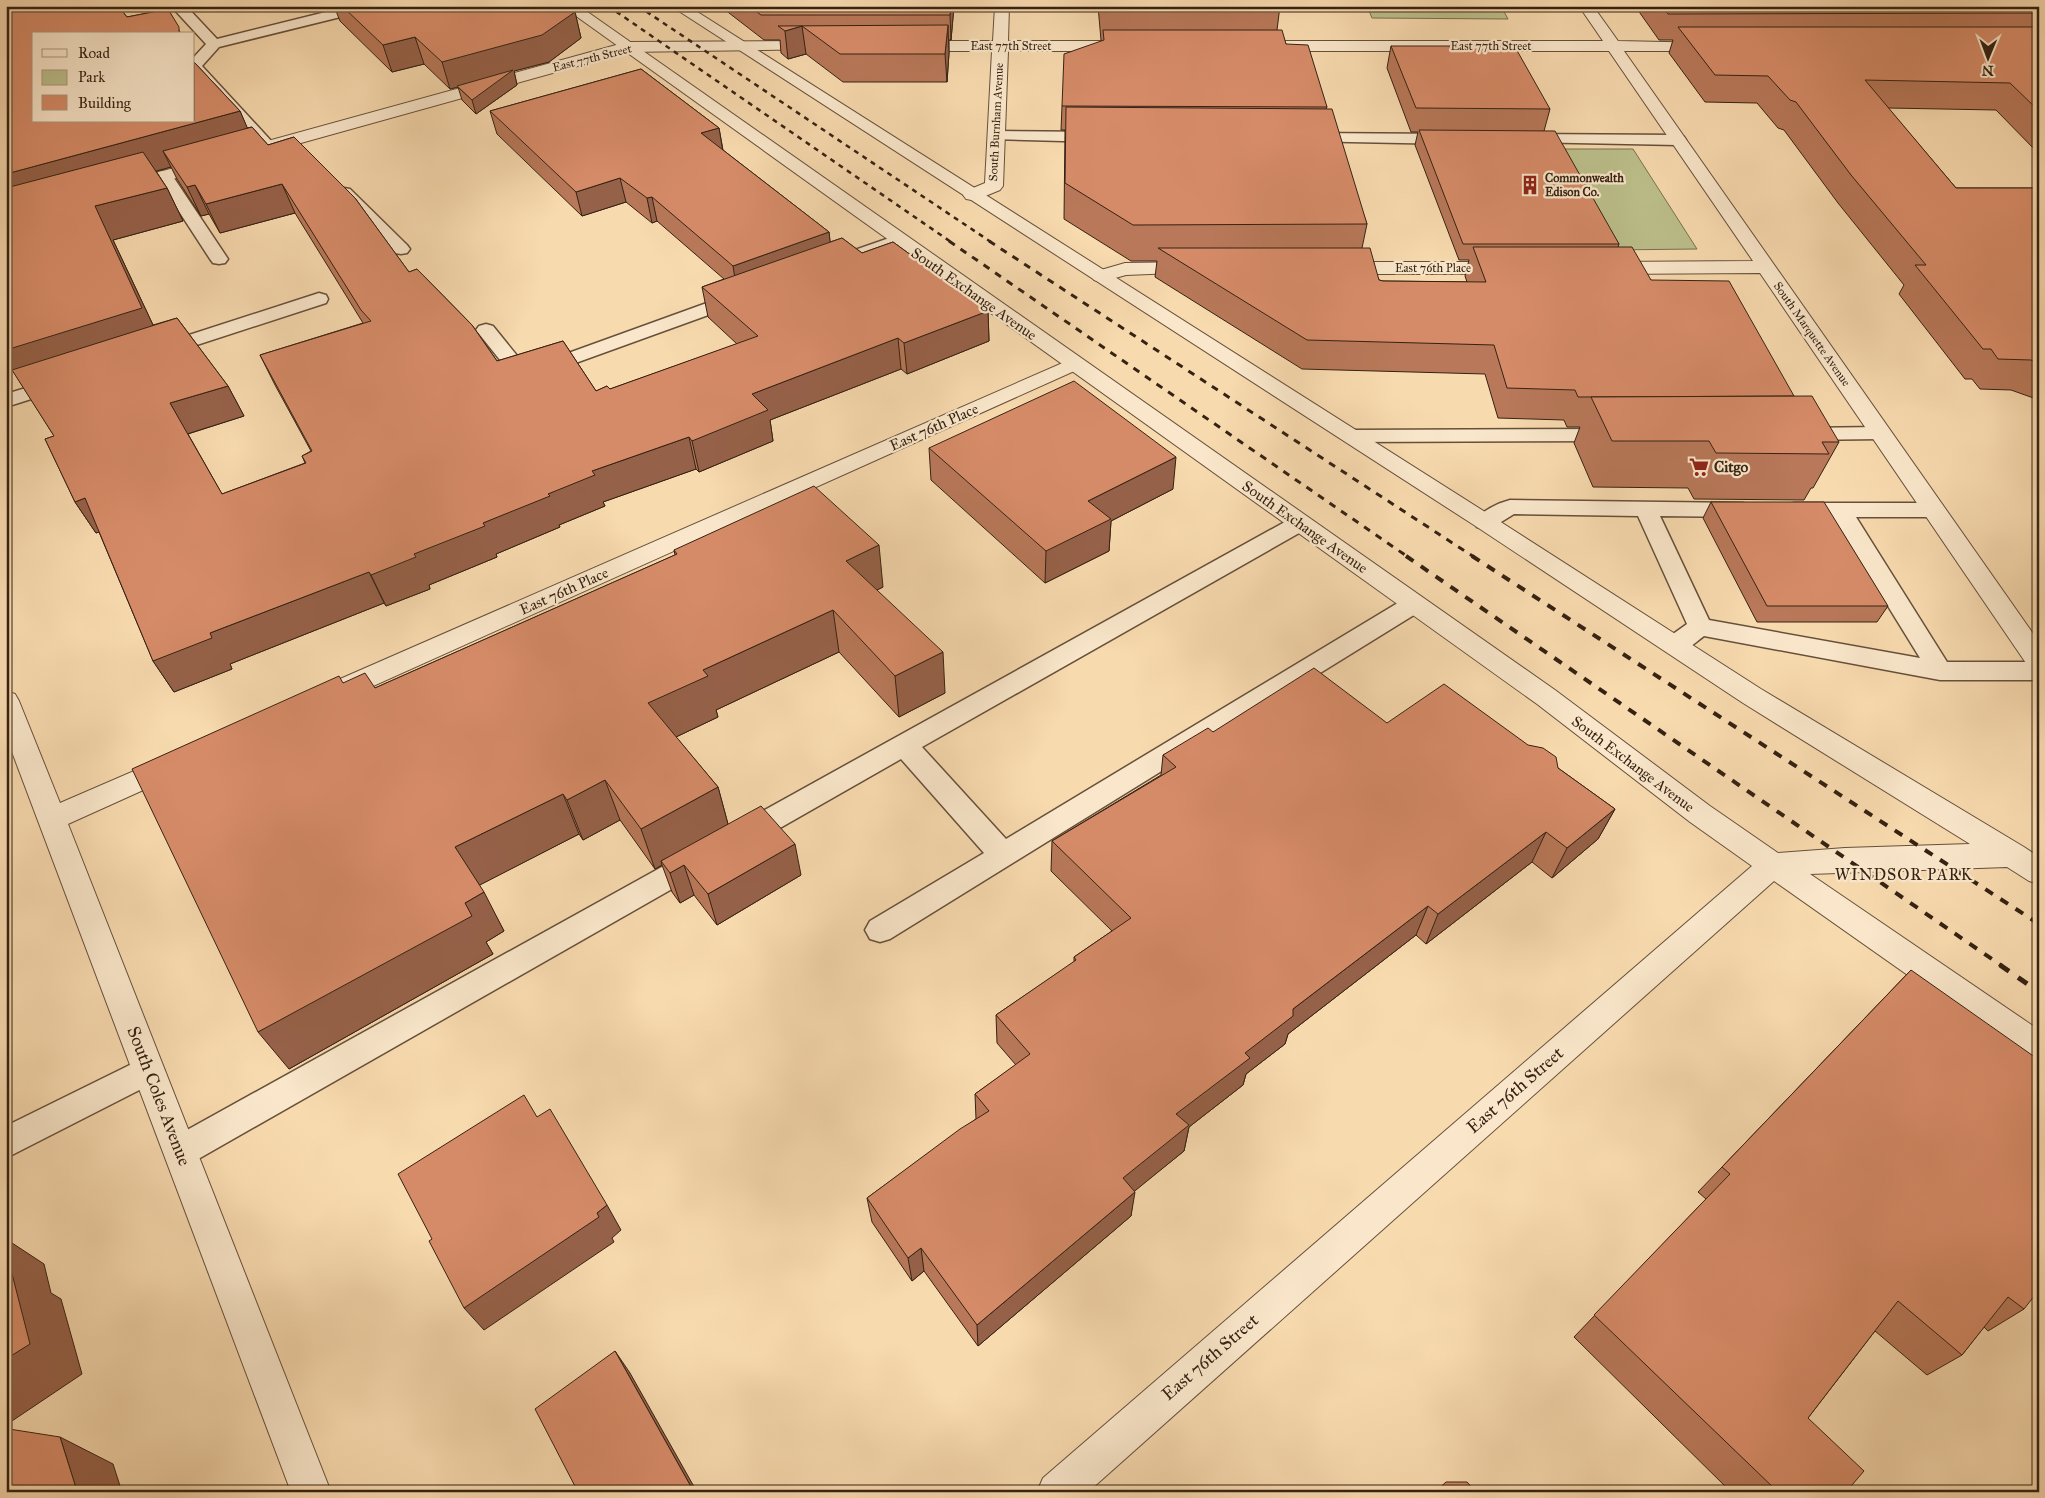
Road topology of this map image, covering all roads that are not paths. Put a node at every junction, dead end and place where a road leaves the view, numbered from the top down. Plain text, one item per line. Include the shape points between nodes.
1 (178, 6) edge
2 (268, 6) edge
3 (273, 6) edge
4 (368, 6) edge
5 (569, 6) edge
6 (678, 6) edge
7 (1002, 6) edge
8 (1586, 6) edge
9 (214, 44) junction
10 (740, 46) junction
11 (831, 46) edge
12 (901, 46) edge
13 (1000, 46) junction
14 (1139, 46) edge
15 (1257, 46) edge
16 (1613, 46) junction
17 (1719, 46) edge
18 (627, 47) junction
19 (195, 65) edge
20 (195, 67) edge
21 (997, 136) junction
22 (1112, 137) edge
23 (1291, 138) edge
24 (1468, 139) edge
25 (1504, 139) edge
26 (291, 140) junction
27 (1678, 140) junction
28 (268, 147) junction
29 (306, 156) edge
30 (164, 176) junction
31 (334, 182) edge
32 (109, 191) edge
33 (972, 195) junction
34 (898, 240) junction
35 (401, 249) dead end
36 (219, 258) dead end
37 (1214, 268) edge
38 (1324, 268) edge
39 (1522, 268) edge
40 (1592, 268) edge
41 (1766, 268) junction
42 (808, 273) edge
43 (1101, 276) junction
44 (753, 293) edge
45 (320, 299) dead end
46 (486, 330) dead end
47 (139, 358) edge
48 (1074, 364) junction
49 (82, 376) edge
50 (6, 401) edge
51 (1881, 433) junction
52 (1776, 434) edge
53 (1628, 435) edge
54 (1351, 436) junction
55 (1646, 509) junction
56 (1840, 510) junction
57 (1933, 510) junction
58 (1485, 522) junction
59 (1300, 523) junction
60 (1414, 604) junction
61 (1700, 627) junction
62 (1675, 645) junction
63 (2039, 662) edge
64 (1940, 671) junction
65 (2039, 671) edge
66 (6, 700) edge
67 (316, 701) edge
68 (904, 745) junction
69 (189, 757) edge
70 (53, 818) junction
71 (1003, 855) junction
72 (2025, 855) edge
73 (1773, 865) junction
74 (2039, 872) edge
75 (880, 930) dead end
76 (2039, 1050) edge
77 (148, 1070) junction
78 (6, 1143) edge
79 (181, 1151) junction
80 (311, 1492) edge
81 (1056, 1492) edge

1 - 9 lane
2 - 3 lane
4 - 9 lane
5 - 18 street, South Exchange Avenue
6 - 10 street
7 - 13 street, South Burnham Avenue
8 - 16 street, South Marquette Avenue
9 - 19 lane
10 - 11 street, East 77th Street
10 - 18 street, East 77th Street
10 - 33 street
12 - 13 street, East 77th Street
13 - 14 street, East 77th Street
13 - 21 street, South Burnham Avenue
15 - 16 street, East 77th Street
16 - 17 street, East 77th Street
16 - 27 street, South Marquette Avenue
18 - 26 street, East 77th Street
18 - 34 street, South Exchange Avenue
20 - 28 lane
21 - 22 lane
21 - 33 street, South Burnham Avenue via 994,186
23 - 24 lane
25 - 27 lane
26 - 28 street, East 77th Street
26 - 29 lane
27 - 41 street, South Marquette Avenue
28 - 30 street, East 77th Street
30 - 32 street, East 77th Street
30 - 36 lane
31 - 35 lane
33 - 43 street
34 - 42 lane
34 - 48 street, South Exchange Avenue
37 - 43 street via 1126,269
38 - 39 street, East 76th Place
40 - 41 street
41 - 51 street, South Marquette Avenue
43 - 54 street
44 - 46 lane via 523,376
45 - 47 lane
48 - 59 street, South Exchange Avenue
48 - 67 street, East 76th Place
49 - 50 lane
51 - 52 lane
51 - 57 street, South Marquette Avenue
53 - 54 lane
54 - 58 street
55 - 56 lane
55 - 58 lane via 1510,507
55 - 61 lane
56 - 57 lane
56 - 64 lane
57 - 63 street, South Marquette Avenue
58 - 62 street
59 - 60 street, South Exchange Avenue
59 - 68 lane
60 - 71 lane
60 - 73 street, South Exchange Avenue via 1546,696 1681,801
61 - 62 lane
61 - 64 lane
62 - 72 street via 1752,696
64 - 65 lane
66 - 70 street, South Coles Avenue
68 - 71 lane
68 - 79 lane
69 - 70 street
70 - 77 street, South Coles Avenue
71 - 75 lane
72 - 73 street
72 - 74 street
73 - 76 street, South Exchange Avenue
73 - 81 street, East 76th Street
77 - 78 lane
77 - 79 street, South Coles Avenue
79 - 80 street, South Coles Avenue

